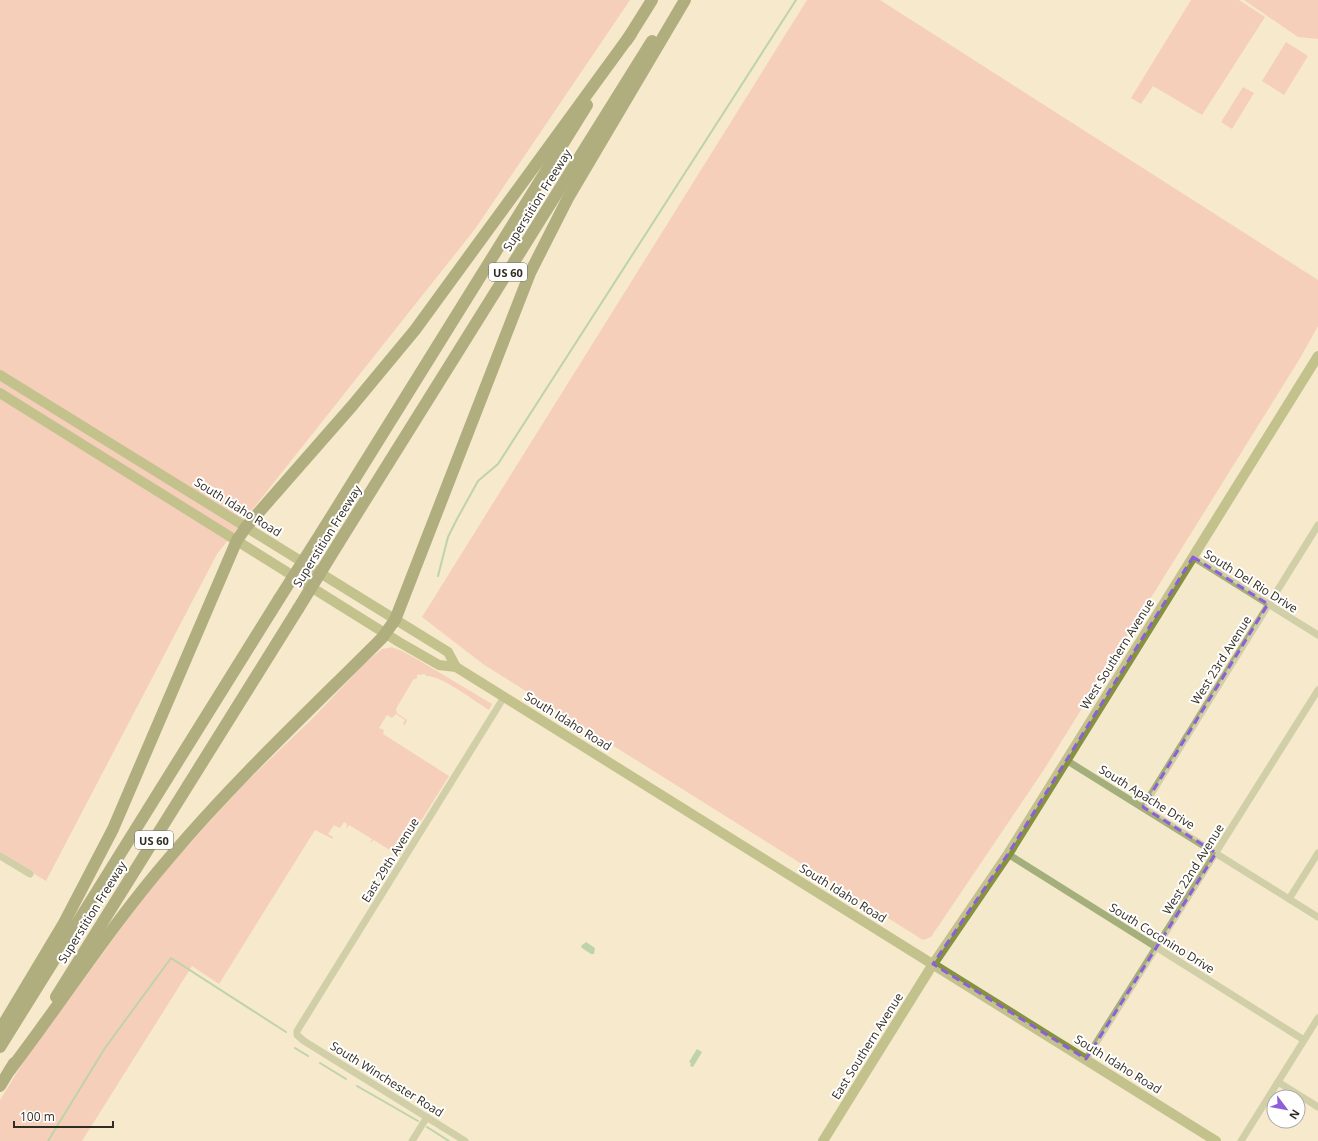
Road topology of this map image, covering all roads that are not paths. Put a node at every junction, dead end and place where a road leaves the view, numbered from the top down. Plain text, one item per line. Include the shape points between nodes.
1 (652, 0) edge
2 (678, 0) edge
3 (685, 0) edge
4 (631, 34) junction
5 (1318, 356) edge
6 (0, 375) edge
7 (0, 393) edge
8 (1318, 526) edge
9 (246, 527) junction
10 (237, 540) junction
11 (1193, 557) junction
12 (1268, 604) junction
13 (395, 620) junction
14 (386, 633) junction
15 (1318, 635) edge
16 (456, 667) junction
17 (1318, 690) edge
18 (504, 697) junction
19 (1066, 760) junction
20 (1143, 807) junction
21 (1216, 853) junction
22 (1318, 853) edge
23 (1008, 854) junction
24 (0, 856) edge
25 (30, 874) dead end
26 (1290, 899) junction
27 (1318, 918) edge
28 (1157, 948) junction
29 (933, 964) junction
30 (1318, 1018) edge
31 (0, 1030) edge
32 (297, 1035) joint
33 (1304, 1040) junction
34 (0, 1047) edge
35 (1086, 1059) junction
36 (10, 1070) junction
37 (1278, 1082) junction
38 (0, 1086) edge
39 (1318, 1107) edge
40 (427, 1117) junction
41 (412, 1141) edge
42 (465, 1141) edge
43 (822, 1141) edge
44 (1216, 1141) edge
45 (1241, 1141) edge

1 - 4 highway, Superstition Freeway / US 60
2 - 36 highway, Superstition Freeway / US 60, bridge
3 - 13 highway via 568,198 530,273
4 - 9 highway via 415,330
4 - 34 highway, Superstition Freeway / US 60, bridge
5 - 11 main road, West Southern Avenue
6 - 9 main road, South Idaho Road
7 - 10 main road, South Idaho Road
8 - 12 street, West 23rd Avenue
9 - 10 highway
9 - 13 main road, South Idaho Road
10 - 14 main road, South Idaho Road
10 - 31 highway via 113,829 64,923
11 - 12 street, South Del Rio Drive
11 - 19 main road, West Southern Avenue
12 - 15 street, South Del Rio Drive
12 - 20 street, West 23rd Avenue
13 - 14 highway
13 - 16 main road, South Idaho Road via 448,652
14 - 16 main road, South Idaho Road via 439,665
14 - 36 highway via 211,809 173,853
16 - 18 main road, South Idaho Road
17 - 21 street, West 22nd Avenue
18 - 29 main road, South Idaho Road
18 - 32 street, East 29th Avenue via 300,1026
19 - 20 street, South Apache Drive
19 - 23 main road, West Southern Avenue
20 - 21 street, South Apache Drive
21 - 26 street, South Apache Drive
21 - 28 street, West 22nd Avenue
22 - 26 street
23 - 28 street, South Coconino Drive
23 - 29 main road, West Southern Avenue
24 - 25 street
26 - 27 street, South Apache Drive
28 - 33 street, South Coconino Drive
28 - 35 street, West 22nd Avenue
29 - 35 main road, South Idaho Road
29 - 43 main road, East Southern Avenue
30 - 33 street
32 - 40 street, South Winchester Road
33 - 37 street
35 - 44 main road, South Idaho Road
36 - 38 highway, Superstition Freeway / US 60
37 - 39 street
37 - 45 street
40 - 41 street
40 - 42 street, South Winchester Road

